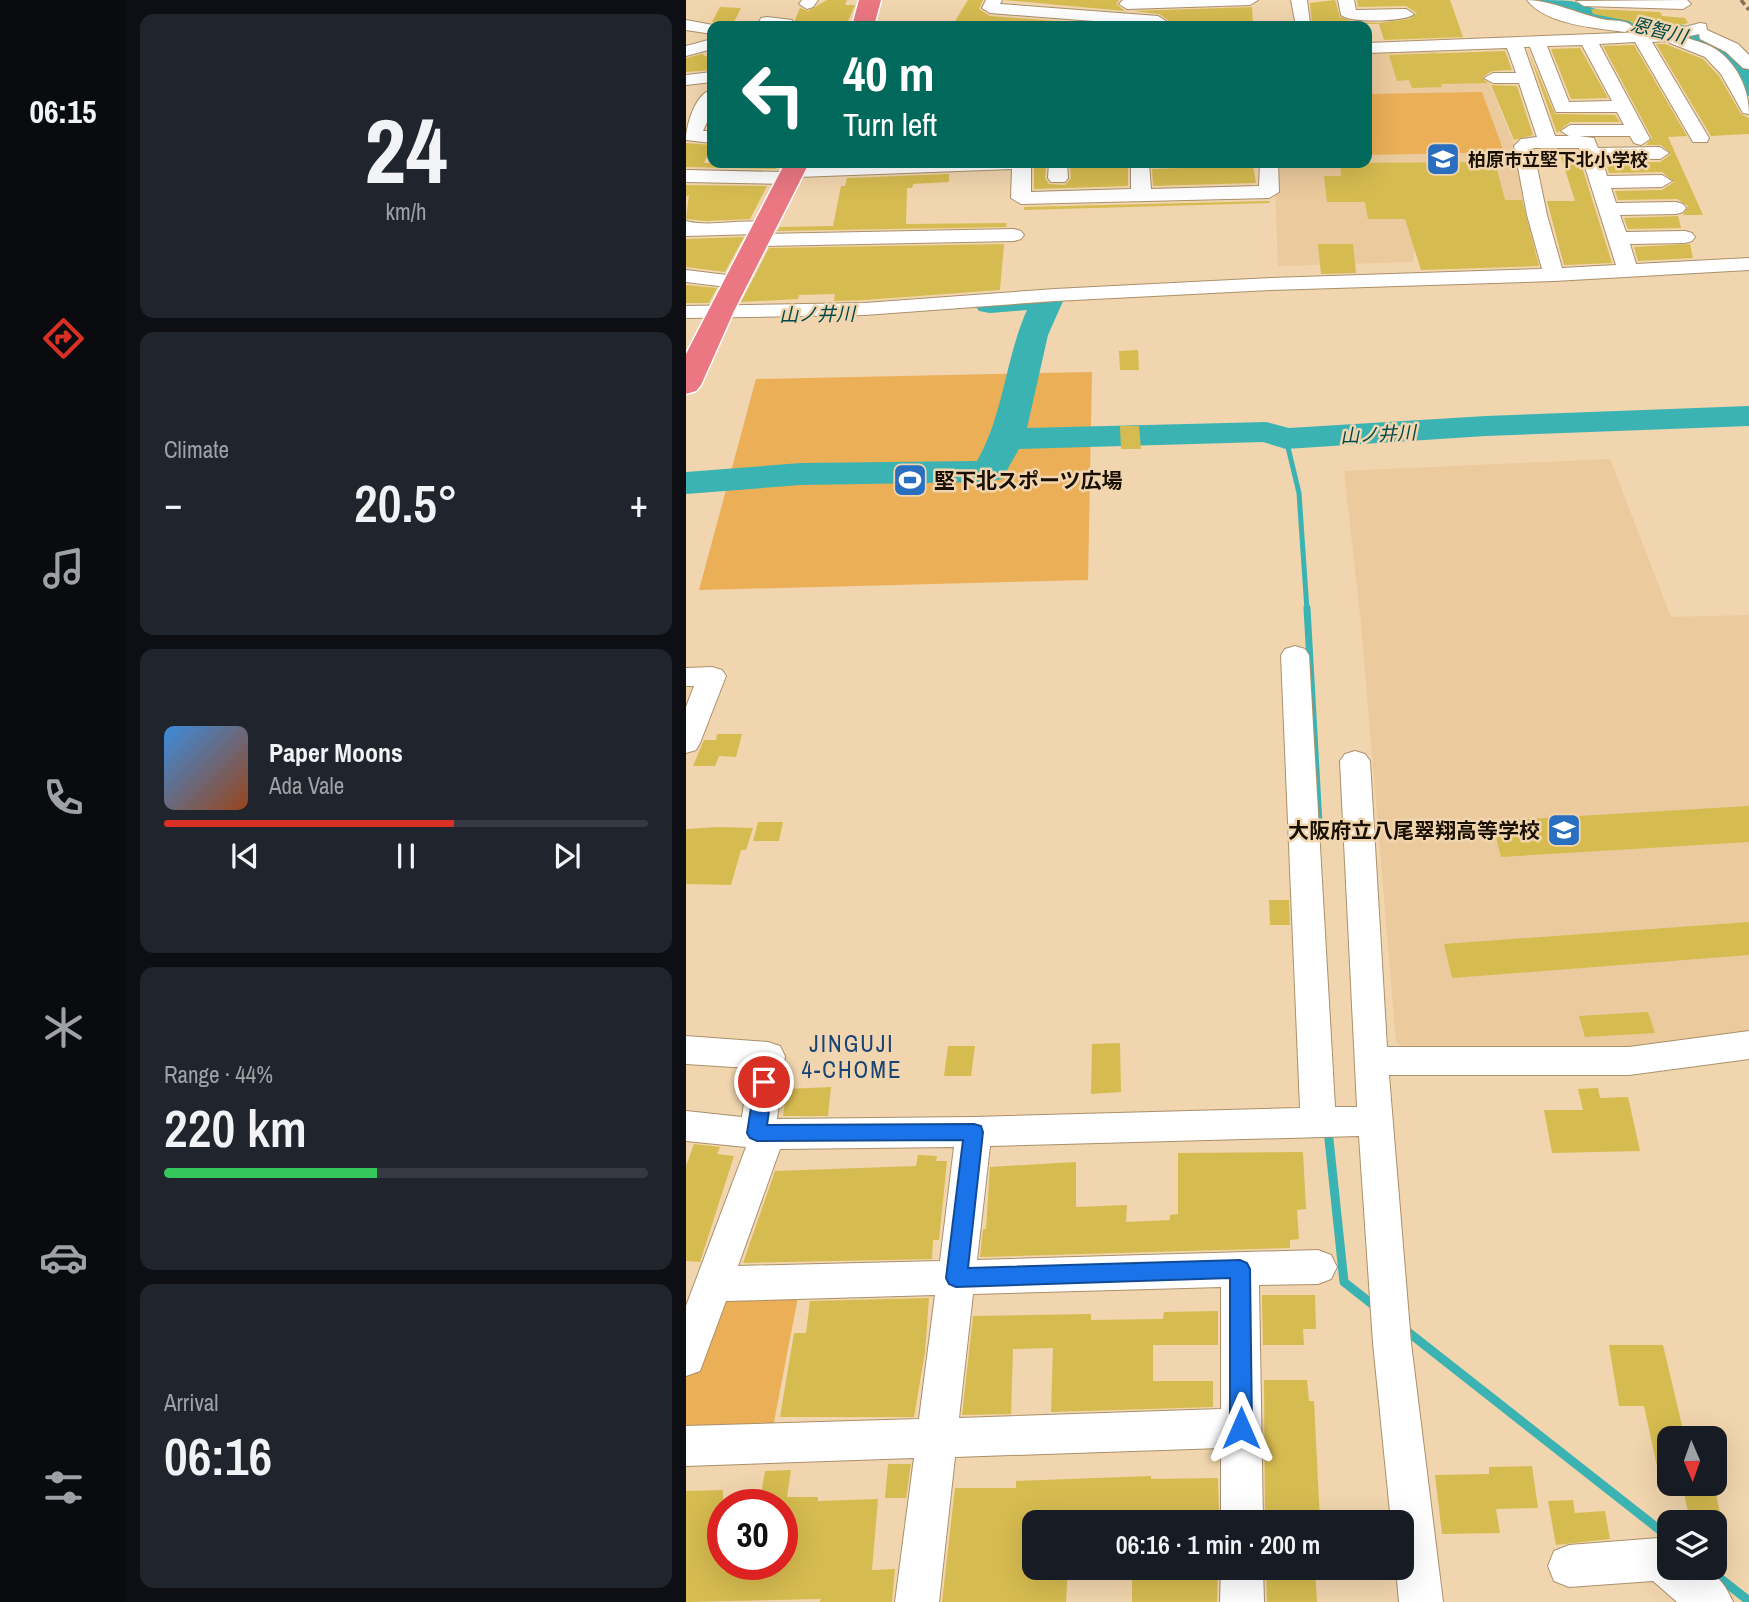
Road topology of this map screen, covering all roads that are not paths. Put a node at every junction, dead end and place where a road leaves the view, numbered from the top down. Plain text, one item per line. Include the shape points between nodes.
1 (870, 0) edge
2 (994, 0) edge
3 (1250, 0) edge
4 (1299, 0) edge
5 (1346, 0) edge
6 (1535, 0) edge
7 (1578, 2) edge
8 (1682, 2) edge
9 (1168, 3) junction
10 (1057, 6) edge
11 (1109, 12) edge
12 (1406, 13) edge
13 (864, 21) edge
14 (1146, 21) edge
15 (1159, 21) edge
16 (1302, 21) edge
17 (686, 24) edge
18 (707, 28) edge
19 (1702, 33) junction
20 (1736, 34) dead end
21 (1670, 37) junction
22 (1641, 38) junction
23 (1588, 40) junction
24 (1537, 42) junction
25 (707, 45) edge
26 (1372, 48) edge
27 (686, 51) edge
28 (1486, 60) dead end
29 (1520, 60) junction
30 (1749, 64) edge
31 (1493, 78) dead end
32 (686, 80) edge
33 (707, 89) edge
34 (707, 92) edge
35 (707, 97) edge
36 (1623, 106) junction
37 (686, 107) edge
38 (1749, 108) edge
39 (1570, 131) dead end
40 (707, 136) edge
41 (1700, 138) dead end
42 (1548, 142) junction
43 (1660, 153) dead end
44 (1591, 154) junction
45 (878, 168) edge
46 (1021, 168) edge
47 (1140, 168) edge
48 (1269, 168) edge
49 (792, 171) edge
50 (686, 176) edge
51 (1662, 181) dead end
52 (1600, 182) junction
53 (1141, 195) junction
54 (1676, 208) dead end
55 (1608, 209) junction
56 (686, 227) edge
57 (1014, 235) dead end
58 (1685, 237) dead end
59 (1618, 238) junction
60 (756, 242) junction
61 (922, 245) junction
62 (969, 252) dead end
63 (1749, 264) edge
64 (1628, 271) junction
65 (1554, 275) junction
66 (686, 276) edge
67 (735, 282) junction
68 (720, 310) junction
69 (686, 312) edge
70 (688, 378) edge
71 (1295, 654) dead end
72 (686, 677) edge
73 (686, 743) edge
74 (1355, 761) dead end
75 (1749, 1045) edge
76 (686, 1050) edge
77 (1371, 1061) junction
78 (1339, 1122) junction
79 (686, 1126) edge
80 (974, 1132) junction
81 (762, 1133) junction
82 (1318, 1267) dead end
83 (1240, 1269) junction
84 (956, 1278) junction
85 (714, 1284) junction
86 (686, 1358) edge
87 (1241, 1428) junction
88 (937, 1438) junction
89 (686, 1447) edge
90 (1242, 1510) edge
91 (1657, 1559) edge
92 (1569, 1566) dead end
93 (1242, 1580) edge
94 (1684, 1580) edge
95 (918, 1602) edge
96 (1242, 1602) edge
97 (1421, 1602) edge
98 (1711, 1602) edge

1 - 13 highway
2 - 10 street via 990,8
3 - 9 street
4 - 16 street
5 - 12 street via 1349,15
6 - 21 street via 1552,12
7 - 8 street
7 - 19 street via 1620,17
8 - 19 street
9 - 11 street
9 - 15 street
10 - 11 street
11 - 14 street
17 - 18 street
19 - 20 street
19 - 21 street
19 - 30 street via 1732,48
21 - 22 street
21 - 38 street via 1711,53
22 - 23 street
22 - 41 street
23 - 24 street
23 - 36 street
24 - 29 street
24 - 36 street via 1562,108
25 - 27 street
26 - 29 street
28 - 29 street
29 - 31 street
29 - 42 street
32 - 33 street
34 - 37 street
35 - 40 street via 691,136
36 - 39 street via 1638,134
42 - 44 street via 1587,142
42 - 65 street via 1523,146
43 - 44 street
44 - 52 street
45 - 49 street
46 - 53 street via 1021,198
47 - 53 street
48 - 53 street via 1269,192
49 - 50 street
49 - 60 highway
51 - 52 street
52 - 55 street
54 - 55 street
55 - 59 street
56 - 60 street via 690,231 719,228
57 - 61 street
58 - 59 street
59 - 64 street
60 - 61 street via 814,247
60 - 67 highway
61 - 62 street
63 - 64 street
64 - 65 street
65 - 68 street via 1513,269 1449,270 865,309
66 - 67 street
67 - 68 highway
68 - 69 street
68 - 70 highway
71 - 78 street
72 - 73 street via 712,676
74 - 77 street
75 - 77 street via 1629,1061
76 - 81 street via 768,1056
77 - 78 street
78 - 80 street
78 - 97 street via 1392,1343
79 - 81 street
80 - 81 street
80 - 84 street
81 - 85 street
82 - 83 street
83 - 84 street
83 - 87 street
84 - 85 street
84 - 88 street
85 - 86 street
87 - 88 street
87 - 90 street
88 - 89 street
88 - 95 street
91 - 92 street
93 - 96 street
94 - 98 street

